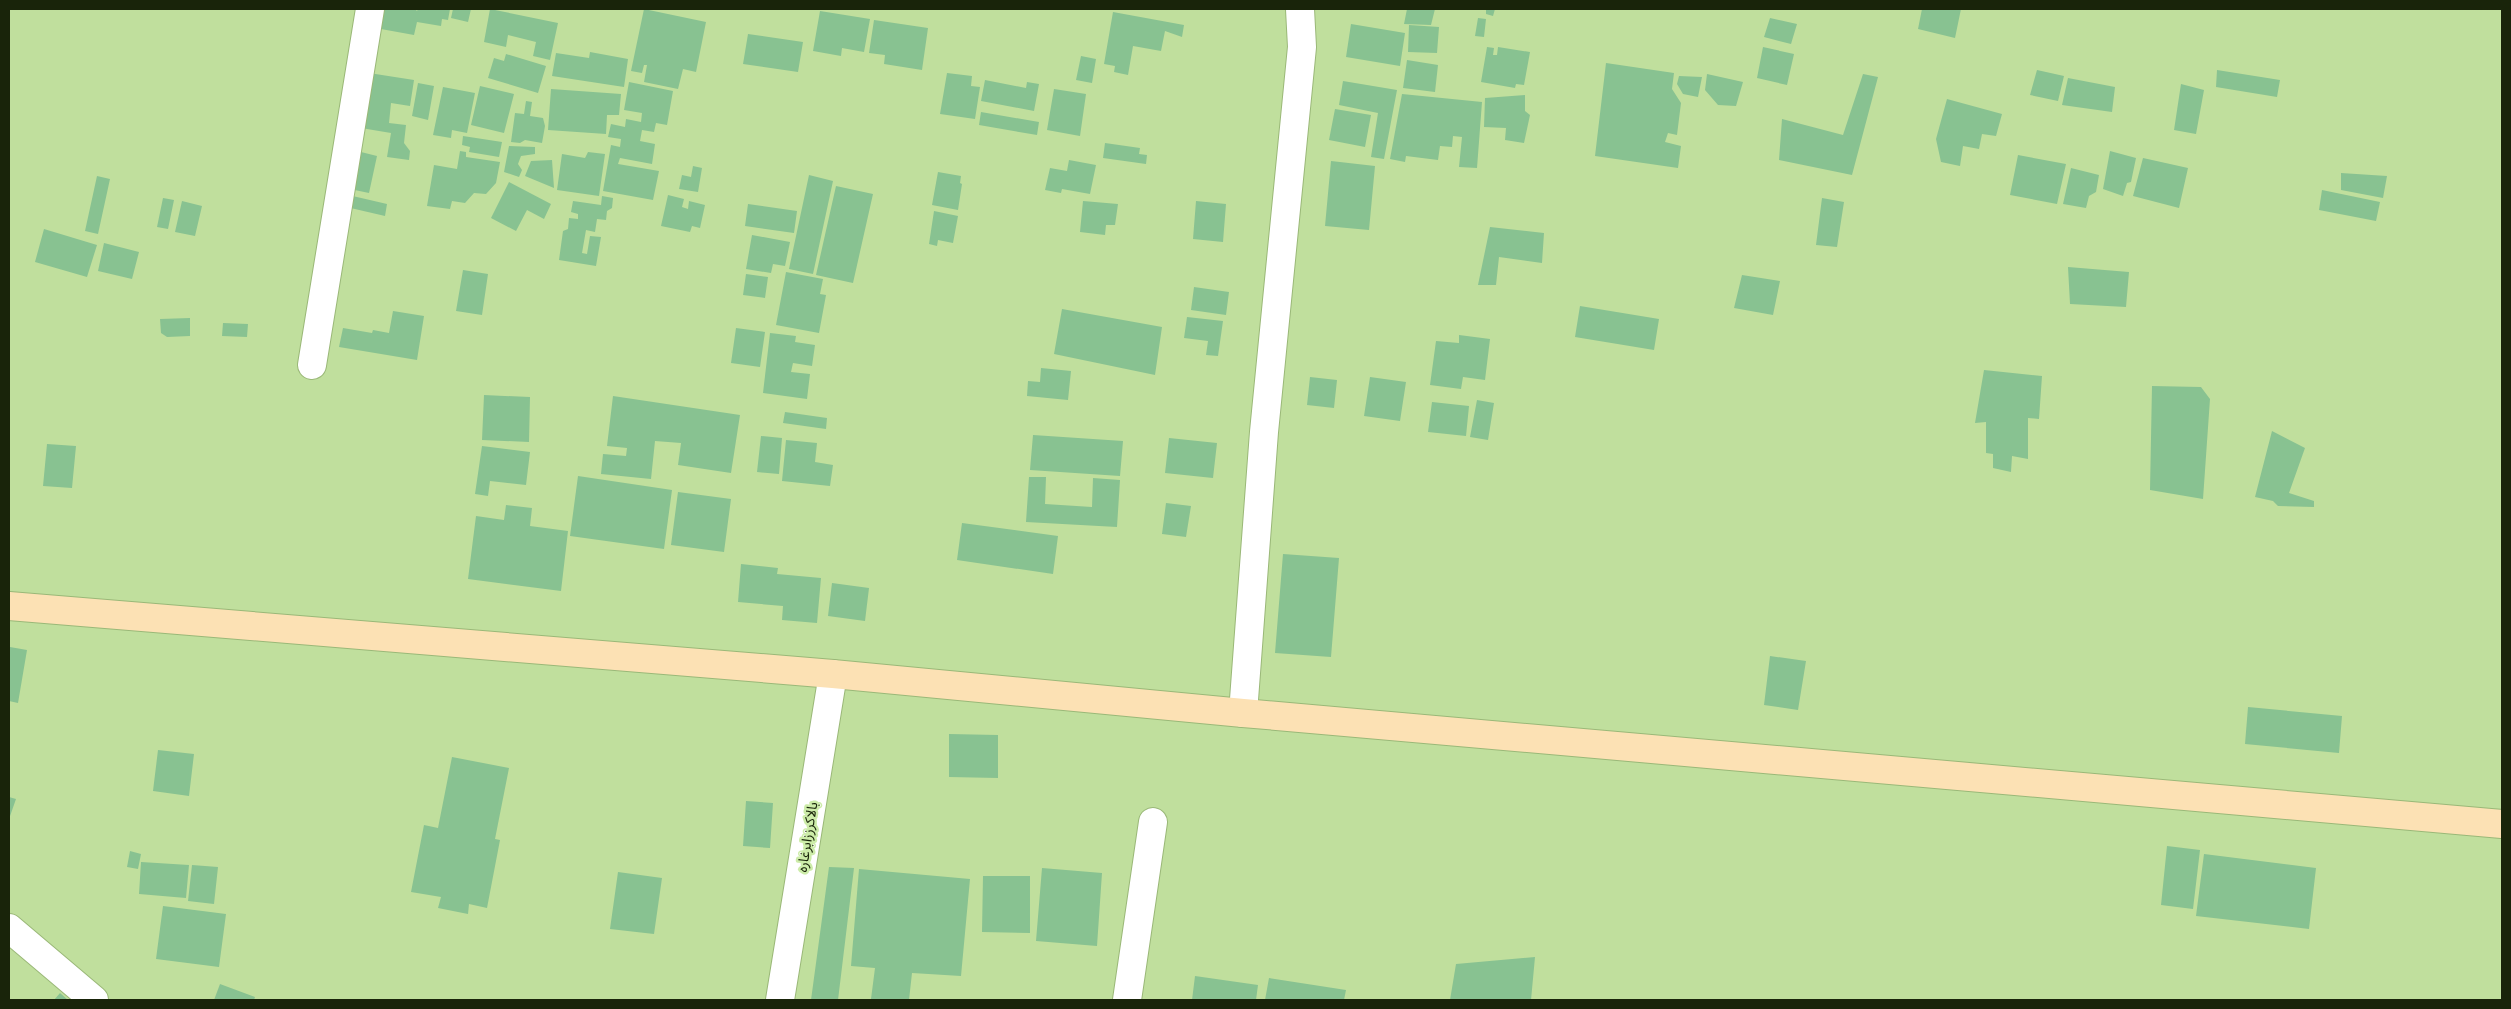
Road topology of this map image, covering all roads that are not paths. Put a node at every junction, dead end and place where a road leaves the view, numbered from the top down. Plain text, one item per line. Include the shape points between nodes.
1 (370, 9) edge
2 (1300, 9) edge
3 (312, 365) dead end
4 (9, 606) edge
5 (833, 674) junction
6 (1243, 713) junction
7 (1152, 822) dead end
8 (2502, 824) edge
9 (9, 928) edge
10 (94, 1000) edge
11 (780, 1000) edge
12 (1127, 1000) edge

1 - 3 street
2 - 6 street via 1302,47 1264,432
4 - 5 main road
5 - 6 main road
5 - 11 street, بالاکرززابرغاره
6 - 8 main road
7 - 12 street
9 - 10 street

